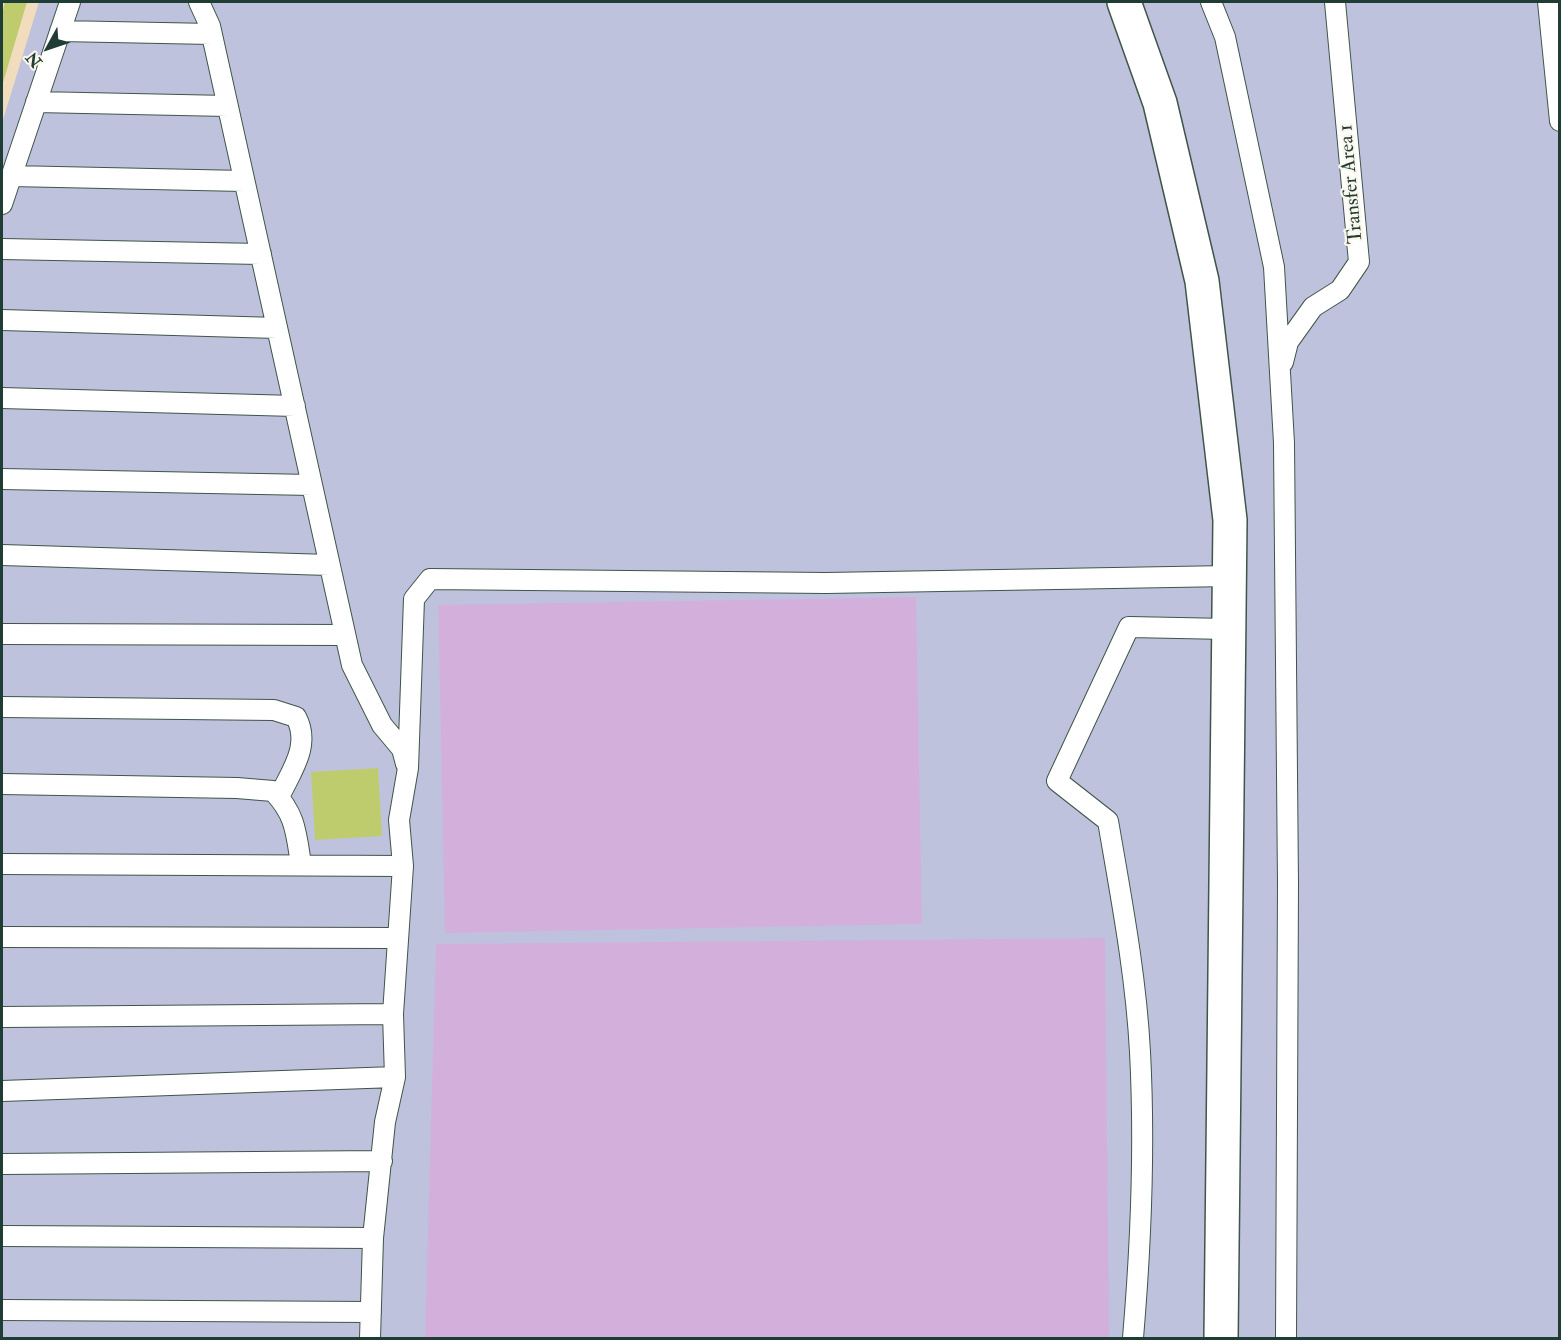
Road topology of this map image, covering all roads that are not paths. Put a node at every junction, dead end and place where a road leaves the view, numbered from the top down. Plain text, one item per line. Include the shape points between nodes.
1 (70, 2) edge
2 (199, 2) edge
3 (1124, 2) edge
4 (1211, 2) edge
5 (1335, 2) edge
6 (1548, 2) edge
7 (60, 31) junction
8 (212, 34) junction
9 (36, 102) junction
10 (228, 106) junction
11 (1560, 121) edge
12 (11, 176) junction
13 (244, 181) junction
14 (2, 204) edge
15 (2, 249) edge
16 (261, 254) junction
17 (2, 320) edge
18 (277, 328) junction
19 (1281, 374) junction
20 (2, 398) edge
21 (294, 406) junction
22 (2, 479) edge
23 (312, 485) junction
24 (2, 555) edge
25 (329, 565) junction
26 (1229, 576) junction
27 (1228, 629) junction
28 (2, 634) edge
29 (345, 635) junction
30 (2, 707) edge
31 (408, 768) junction
32 (2, 784) edge
33 (279, 797) junction
34 (2, 864) edge
35 (301, 864) junction
36 (403, 866) junction
37 (2, 937) edge
38 (396, 938) junction
39 (393, 1014) junction
40 (2, 1017) edge
41 (395, 1077) junction
42 (2, 1091) edge
43 (382, 1161) junction
44 (2, 1164) edge
45 (2, 1236) edge
46 (373, 1238) junction
47 (2, 1310) edge
48 (371, 1312) junction
49 (370, 1338) edge
50 (1133, 1338) edge
51 (1221, 1338) edge
52 (1286, 1338) edge

1 - 7 lane
2 - 8 lane
3 - 26 street via 1160,103 1202,281 1230,520
4 - 19 lane via 1225,37 1274,267
5 - 19 lane, Transfer Area 1 via 1359,262 1340,290 1313,307 1288,342
6 - 11 lane
7 - 8 lane
7 - 9 lane
8 - 10 lane
9 - 10 lane
9 - 12 lane
10 - 13 lane
12 - 13 lane
12 - 14 lane
13 - 16 lane
15 - 16 lane
16 - 18 lane
17 - 18 lane
18 - 21 lane
19 - 52 lane via 1288,884
20 - 21 lane
21 - 23 lane
22 - 23 lane
23 - 25 lane
24 - 25 lane
25 - 29 lane
26 - 27 street
26 - 31 lane via 826,583 430,579 414,599
27 - 50 lane via 1129,627 1057,781 1108,821 1124,917 1140,1051 1141,1150
27 - 51 street
28 - 29 lane
29 - 31 lane via 352,665 382,725 402,749
30 - 33 lane via 274,710 296,717 304,731 300,753
31 - 36 lane via 399,820
32 - 33 lane via 237,788 273,791
33 - 35 lane via 294,819
34 - 35 lane
35 - 36 lane
36 - 38 lane
37 - 38 lane
38 - 39 lane
39 - 40 lane
39 - 41 lane
41 - 42 lane
41 - 43 lane
43 - 44 lane
43 - 46 lane
45 - 46 lane
46 - 48 lane
47 - 48 lane
48 - 49 lane

